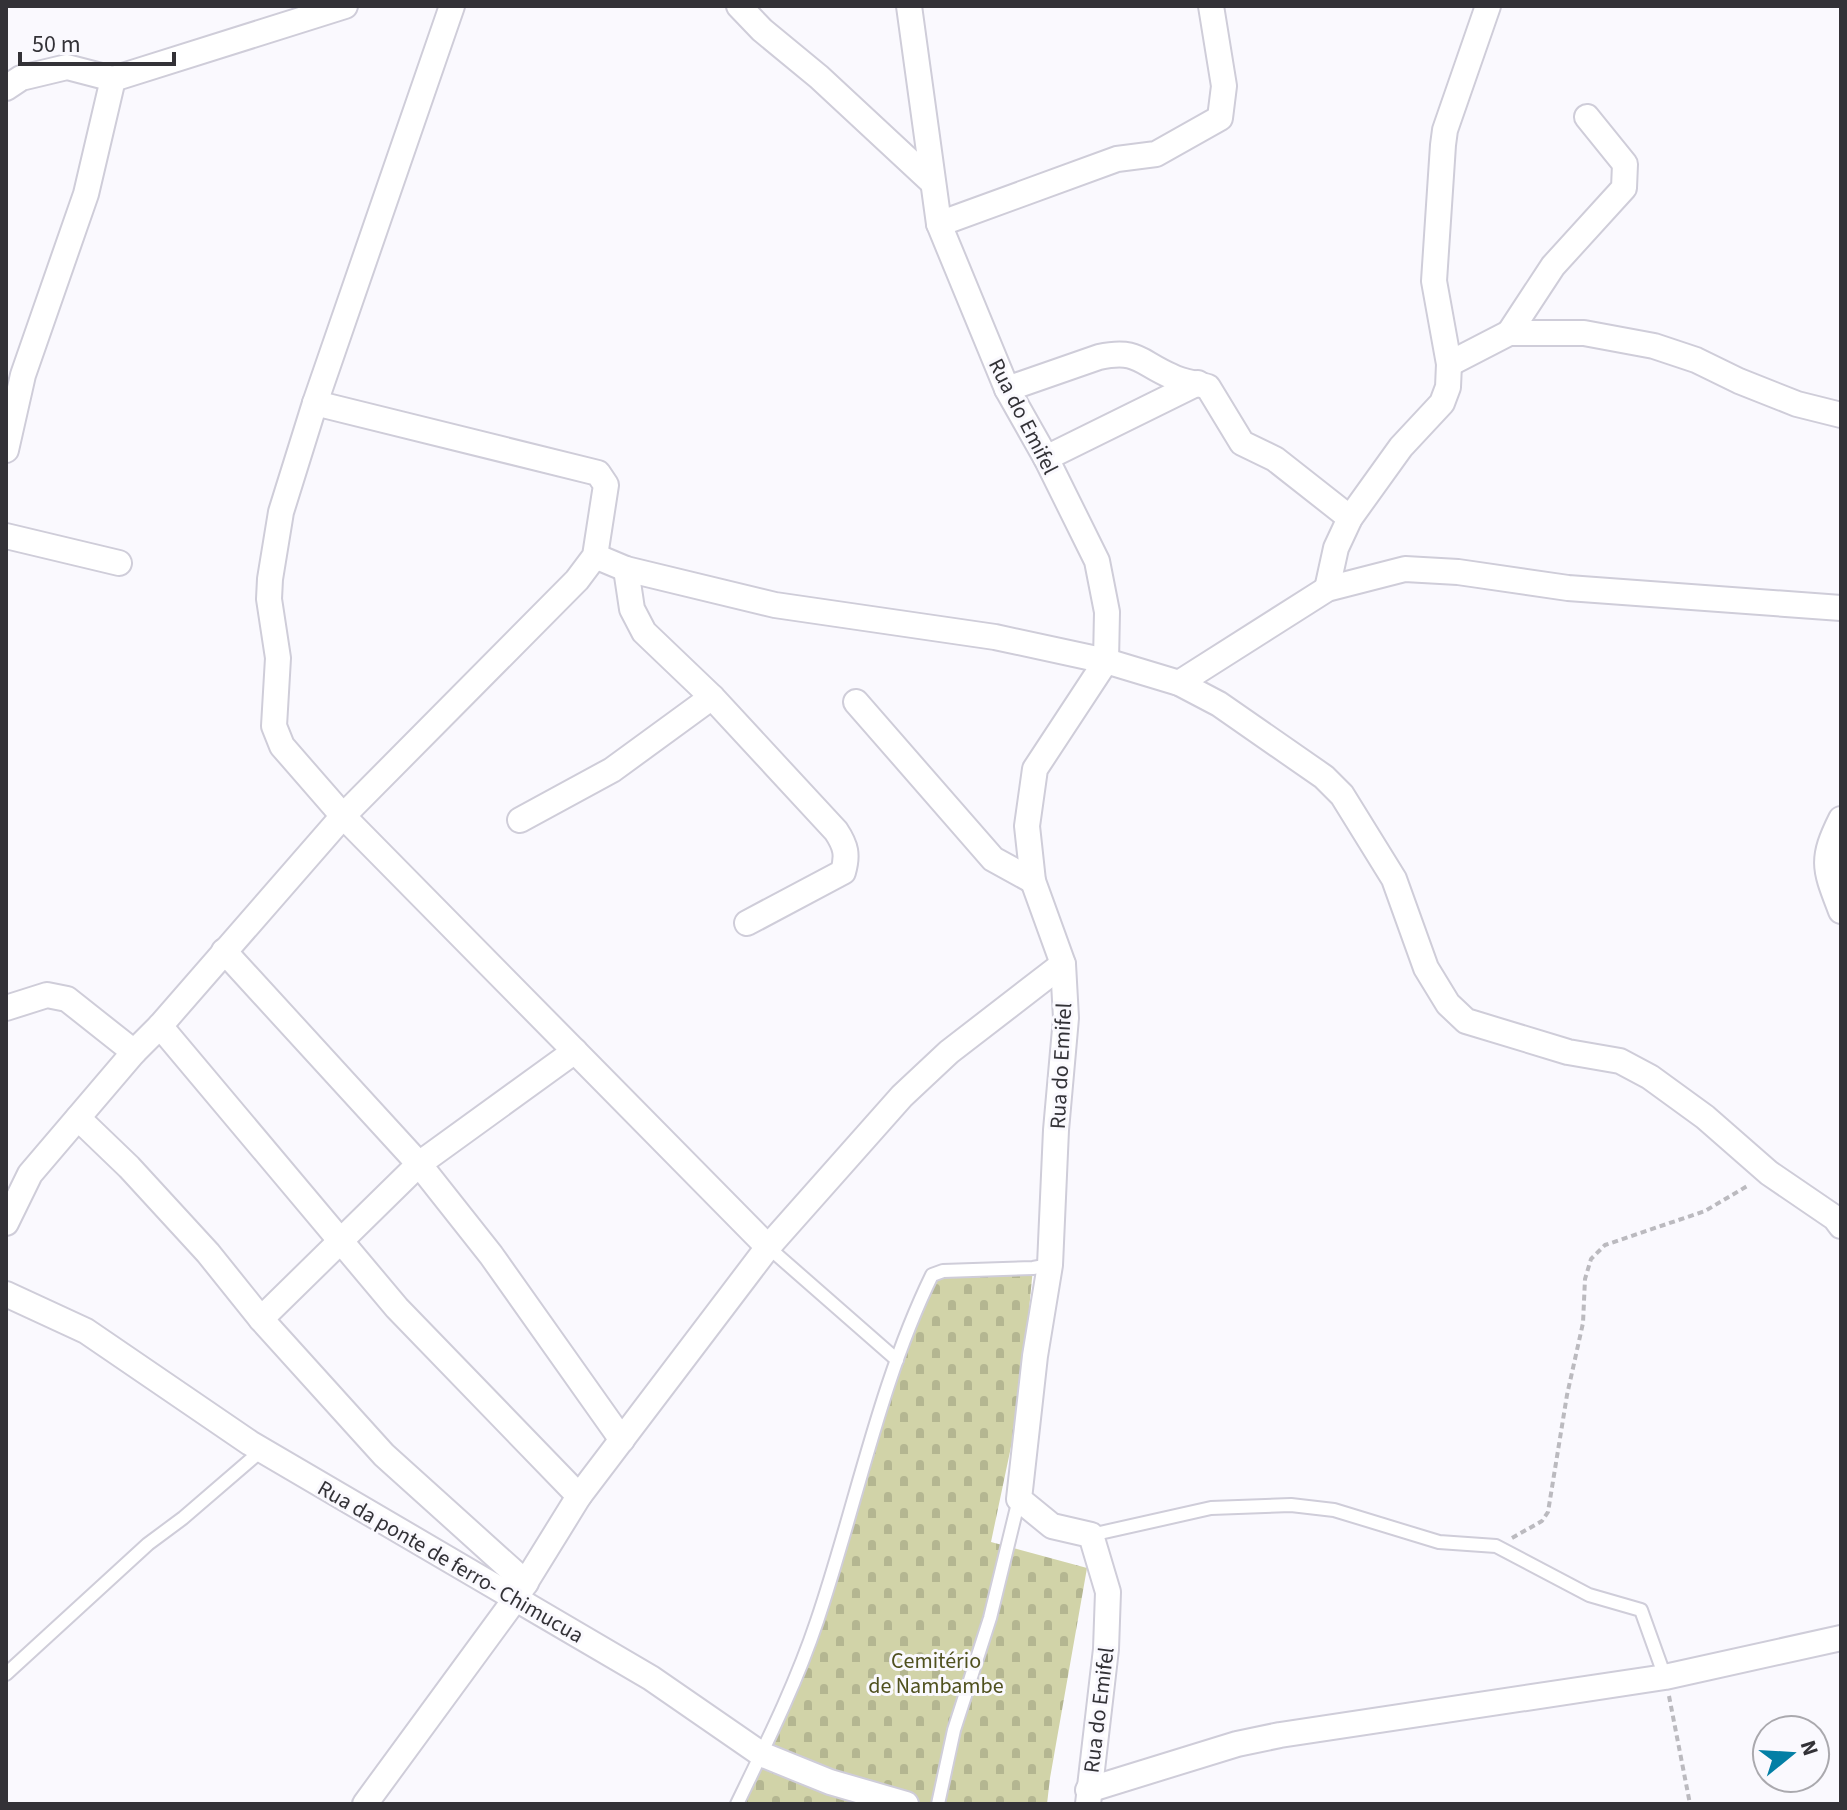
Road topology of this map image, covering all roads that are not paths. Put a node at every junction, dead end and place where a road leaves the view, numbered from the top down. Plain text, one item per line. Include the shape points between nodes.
1 (345, 6) edge
2 (452, 6) edge
3 (739, 6) edge
4 (909, 6) edge
5 (1211, 6) edge
6 (1488, 6) edge
7 (113, 79) junction
8 (6, 88) edge
9 (1587, 117) dead end
10 (932, 182) junction
11 (939, 224) junction
12 (1509, 333) junction
13 (1449, 364) junction
14 (1198, 383) junction
15 (1007, 389) junction
16 (315, 403) junction
17 (1841, 415) edge
18 (6, 450) edge
19 (1046, 458) junction
20 (1350, 518) junction
21 (6, 536) edge
22 (595, 556) junction
23 (119, 563) dead end
24 (626, 569) junction
25 (1327, 589) junction
26 (1841, 608) edge
27 (1106, 661) junction
28 (1179, 683) junction
29 (712, 697) junction
30 (856, 702) dead end
31 (343, 816) junction
32 (1841, 819) edge
33 (520, 820) dead end
34 (1033, 881) junction
35 (1841, 911) edge
36 (747, 923) dead end
37 (224, 951) junction
38 (1063, 964) junction
39 (6, 1008) edge
40 (160, 1026) junction
41 (575, 1051) junction
42 (134, 1052) junction
43 (78, 1118) junction
44 (419, 1164) junction
45 (6, 1223) edge
46 (1841, 1226) edge
47 (341, 1242) junction
48 (768, 1247) junction
49 (1050, 1265) junction
50 (6, 1294) edge
51 (261, 1319) junction
52 (897, 1360) junction
53 (622, 1440) junction
54 (262, 1450) junction
55 (579, 1496) junction
56 (1019, 1499) junction
57 (1091, 1535) junction
58 (521, 1590) junction
59 (1841, 1638) edge
60 (7, 1673) edge
61 (1665, 1677) junction
62 (761, 1754) junction
63 (1088, 1797) edge
64 (365, 1804) edge
65 (737, 1804) edge
66 (906, 1804) edge
67 (938, 1804) edge

1 - 7 street
2 - 16 street
3 - 10 street
4 - 10 street, Rua do Emifel
5 - 11 street via 1224,86 1220,118 1156,154 1117,159
6 - 13 street via 1443,145 1434,281
7 - 8 street via 67,67 21,78
7 - 18 street via 86,194 23,375
9 - 12 street via 1625,164 1624,188 1553,266
10 - 11 street, Rua do Emifel
11 - 15 street, Rua do Emifel
12 - 13 street
12 - 17 street via 1584,333 1654,346 1797,404
13 - 20 street via 1442,403 1401,447
14 - 15 street via 1171,377 1141,358 1115,354
14 - 19 street
14 - 20 street via 1208,387 1242,443 1275,459
15 - 19 street, Rua do Emifel
16 - 22 street via 598,473 606,485
16 - 31 street via 281,512 270,579 278,658 274,726 282,746
19 - 27 street, Rua do Emifel via 1097,561 1107,612
20 - 25 street via 1336,548
21 - 23 street
22 - 24 street
22 - 31 street
24 - 27 street via 775,605 995,637
24 - 29 street via 632,609 644,632
25 - 26 street via 1405,569 1568,588
25 - 28 street
27 - 28 street
27 - 34 street, Rua do Emifel via 1035,769 1027,826
28 - 46 street via 1232,713 1342,795 1394,879 1426,968 1448,1004 1466,1021 1630,1066 1705,1117
29 - 33 street via 612,770
29 - 36 street via 836,831 848,856 843,872
30 - 34 street via 993,859
31 - 37 street
31 - 41 street
32 - 35 street via 1825,859
34 - 38 street, Rua do Emifel
37 - 40 street
37 - 44 street
38 - 48 street via 949,1052 902,1096
38 - 49 street, Rua do Emifel via 1066,1018
39 - 42 street via 47,995 67,999
40 - 42 street
40 - 47 street
41 - 44 street
41 - 48 street
42 - 43 street
43 - 45 street via 30,1174
43 - 51 street via 208,1253
44 - 47 street
44 - 53 street via 491,1255
47 - 51 street
47 - 55 street via 397,1308
48 - 52 lane
48 - 53 street
49 - 52 lane via 932,1275
49 - 56 street, Rua do Emifel
50 - 54 street, Rua da ponte de ferro- Chimucua via 86,1331
51 - 58 street via 384,1455
52 - 62 lane via 817,1621
53 - 55 street
54 - 58 street, Rua da ponte de ferro- Chimucua
54 - 60 lane via 148,1544
55 - 58 street
56 - 57 street via 1052,1526
56 - 67 lane
57 - 61 lane via 1211,1508 1291,1505 1334,1510 1439,1542 1496,1546 1589,1595 1641,1610
57 - 63 street, Rua do Emifel via 1108,1592
58 - 62 street, Rua da ponte de ferro- Chimucua
58 - 64 street
59 - 61 street
61 - 63 street via 1280,1735 1237,1744
62 - 65 lane
62 - 66 street, Rua da ponte de ferro- Chimucua

